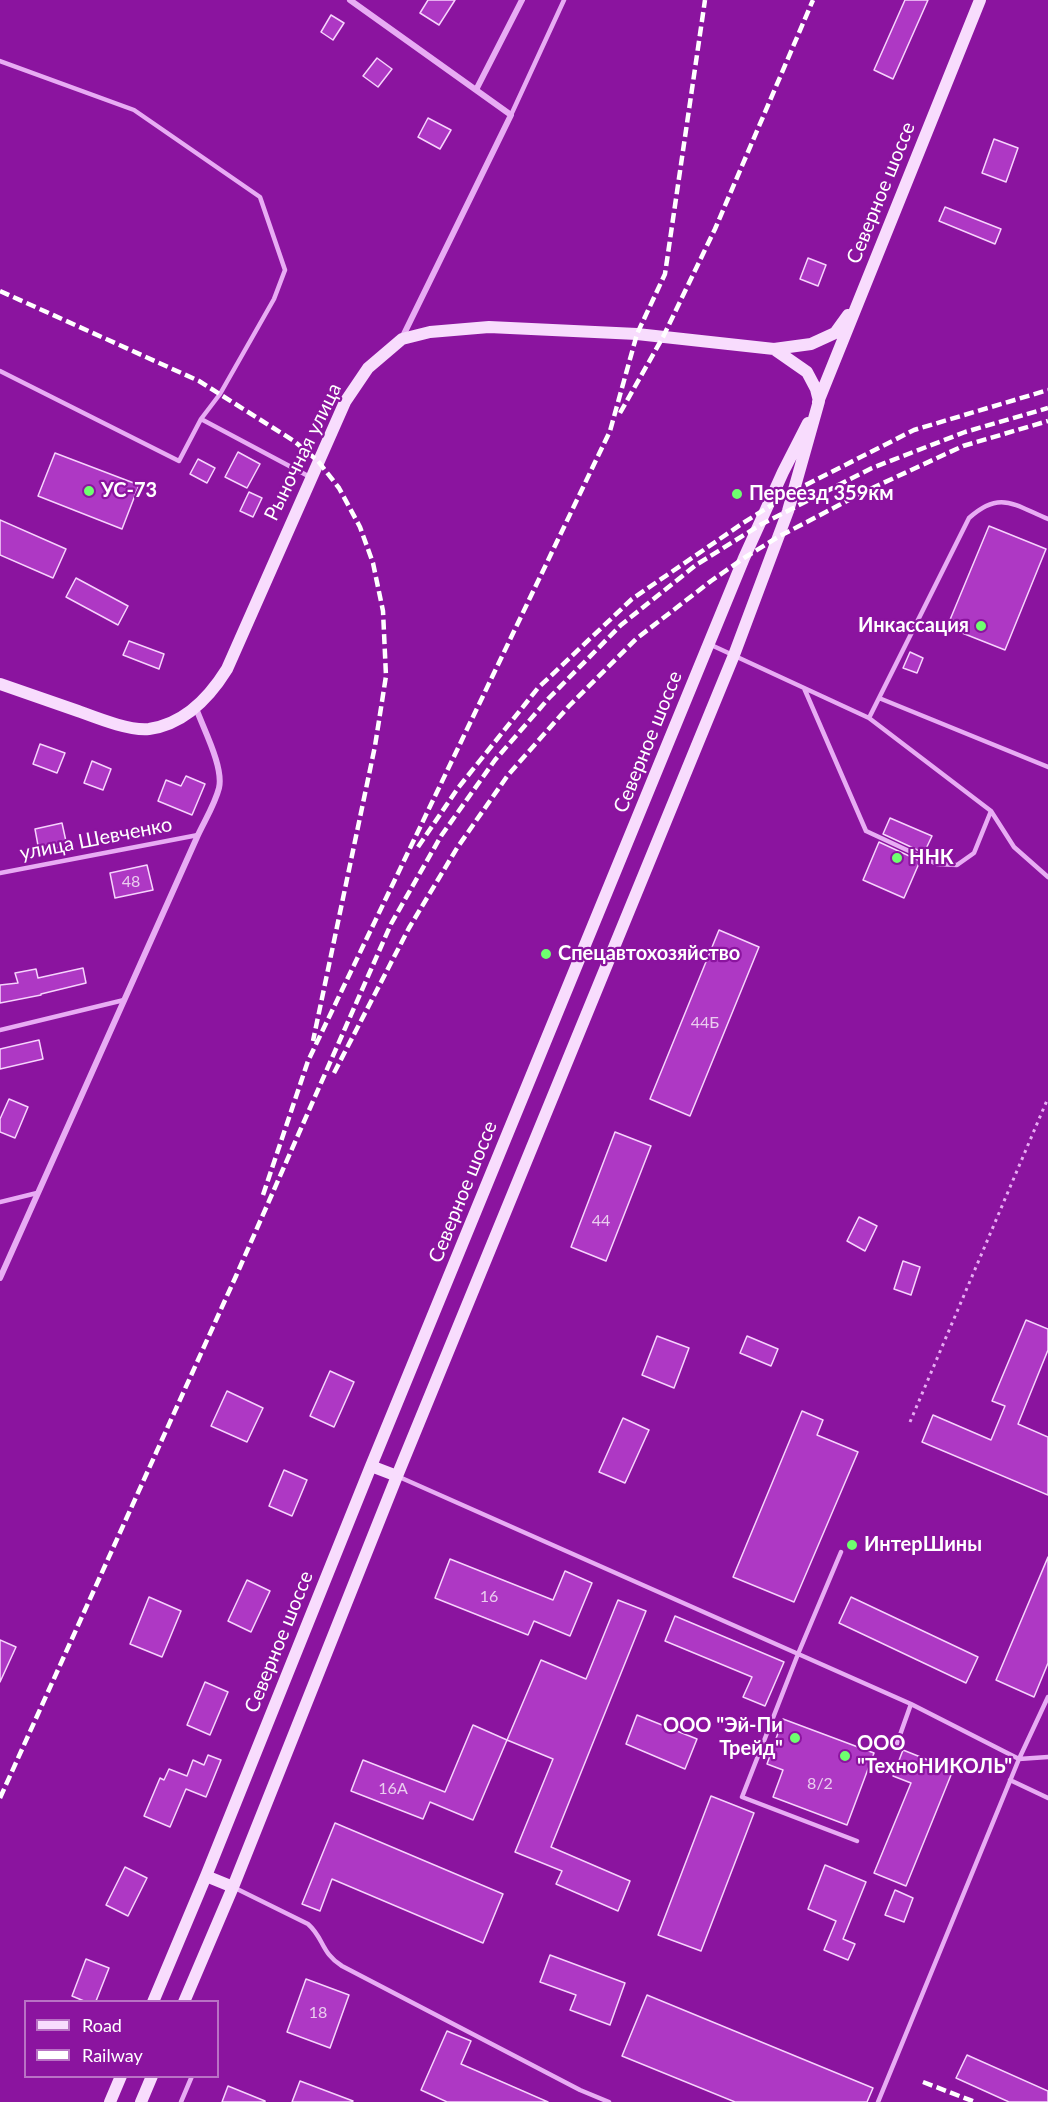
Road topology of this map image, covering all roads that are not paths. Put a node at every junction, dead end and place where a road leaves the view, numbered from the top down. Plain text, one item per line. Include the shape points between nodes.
1 (350, 0) edge
2 (522, 0) edge
3 (564, 0) edge
4 (980, 0) edge
5 (0, 61) edge
6 (476, 90) junction
7 (510, 115) junction
8 (858, 303) junction
9 (402, 339) junction
10 (774, 349) junction
11 (0, 371) edge
12 (819, 401) junction
13 (201, 419) junction
14 (310, 477) junction
15 (1048, 519) edge
16 (709, 644) junction
17 (735, 655) junction
18 (0, 684) edge
19 (804, 688) junction
20 (879, 698) junction
21 (196, 708) junction
22 (869, 718) junction
23 (1048, 767) edge
24 (992, 811) junction
25 (198, 835) junction
26 (0, 873) edge
27 (1048, 877) edge
28 (124, 1000) junction
29 (0, 1030) edge
30 (37, 1193) junction
31 (0, 1202) edge
32 (0, 1278) edge
33 (371, 1466) junction
34 (397, 1476) junction
35 (841, 1552) dead end
36 (798, 1654) junction
37 (1048, 1697) edge
38 (911, 1704) junction
39 (895, 1749) dead end
40 (1048, 1757) edge
41 (1019, 1759) junction
42 (1010, 1780) junction
43 (1048, 1798) edge
44 (857, 1841) dead end
45 (206, 1875) junction
46 (233, 1887) junction
47 (153, 2000) edge
48 (184, 2000) edge
49 (120, 2078) edge
50 (151, 2078) edge
51 (191, 2078) edge
52 (111, 2102) edge
53 (141, 2102) edge
54 (181, 2102) edge
55 (609, 2102) edge
56 (878, 2102) edge

1 - 6 street
2 - 6 street
3 - 7 lane
4 - 8 main road, Северное шоссе
5 - 13 lane via 134,110 260,197 285,270 274,299 220,394
6 - 7 street
7 - 9 street
8 - 10 main road via 835,333 811,344
8 - 12 main road, Северное шоссе
9 - 10 main road, Рыночная улица via 456,328 534,329 637,334
9 - 14 main road, Рыночная улица via 368,368 345,402
10 - 12 main road, Рыночная улица via 807,372
11 - 13 lane via 179,461
12 - 16 main road, Северное шоссе via 783,472
12 - 17 main road, Северное шоссе via 788,511
13 - 14 lane
14 - 21 main road, Рыночная улица via 227,669 213,692
15 - 20 lane via 1008,502 995,501 969,518
16 - 17 lane
16 - 33 main road, Северное шоссе
17 - 19 lane
17 - 34 main road, Северное шоссе
18 - 21 main road, Рыночная улица via 115,724 148,729
19 - 22 lane
19 - 24 lane via 866,831 937,864 957,865 974,853
20 - 22 lane
20 - 23 lane
21 - 25 street via 220,786
22 - 24 lane
24 - 27 lane via 1014,847
25 - 26 lane, улица Шевченко
25 - 28 street
28 - 29 lane
28 - 30 street
30 - 31 lane
30 - 32 street
33 - 34 main road
33 - 45 main road, Северное шоссе
34 - 36 lane
34 - 46 main road, Северное шоссе
35 - 36 lane
36 - 38 lane
36 - 44 lane via 742,1797
37 - 41 lane
38 - 39 lane
38 - 41 lane
40 - 41 lane
41 - 42 lane
42 - 43 lane
42 - 56 lane
45 - 46 main road
45 - 47 main road, Северное шоссе
46 - 48 main road, Северное шоссе
46 - 55 lane via 308,1924 317,1932 331,1959 342,1966
49 - 52 main road
50 - 53 main road
51 - 54 lane

